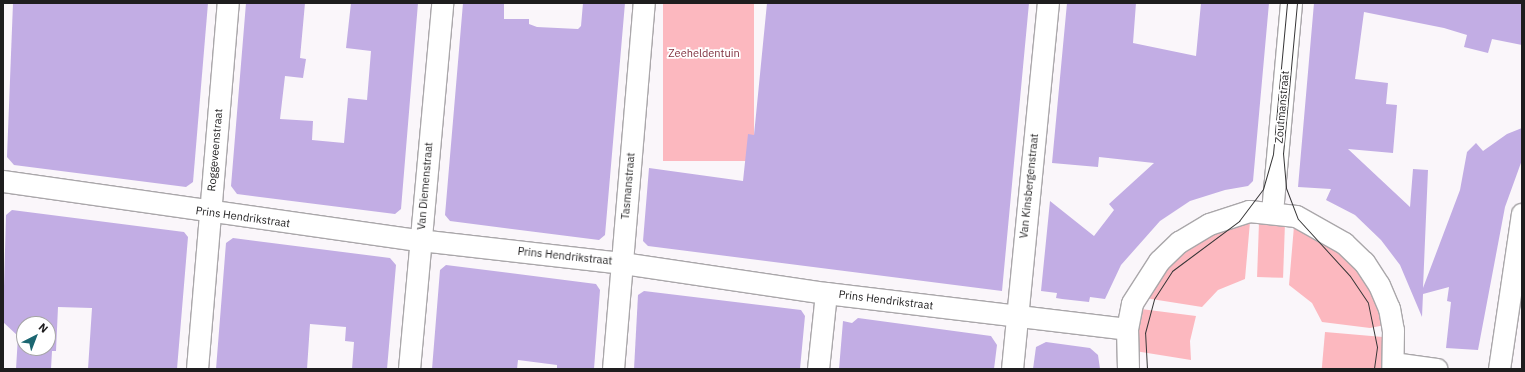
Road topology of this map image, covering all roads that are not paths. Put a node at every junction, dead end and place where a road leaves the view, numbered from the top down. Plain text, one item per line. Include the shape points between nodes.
1 (228, 3) edge
2 (442, 3) edge
3 (644, 3) edge
4 (1048, 3) edge
5 (1291, 3) edge
6 (3, 181) edge
7 (210, 212) junction
8 (1272, 212) junction
9 (1522, 214) edge
10 (420, 240) junction
11 (622, 263) junction
12 (826, 293) junction
13 (1016, 314) junction
14 (1127, 329) junction
15 (1393, 366) edge
16 (197, 369) edge
17 (409, 369) edge
18 (613, 369) edge
19 (818, 369) edge
20 (1012, 369) edge
21 (1128, 369) edge
22 (1437, 369) edge
23 (1498, 369) edge

1 - 7 street, Roggeveenstraat
2 - 10 street, Van Diemenstraat
3 - 11 street, Tasmanstraat
4 - 13 street, Van Kinsbergenstraat
5 - 8 street, Zoutmanstraat
6 - 7 street, Prins Hendrikstraat
7 - 10 street, Prins Hendrikstraat
7 - 16 street, Roggeveenstraat
8 - 14 street via 1249,211 1230,217 1209,224 1179,242 1159,261 1141,286 1132,303
8 - 15 street via 1296,216 1321,228 1364,262 1379,285 1389,308
9 - 23 street
10 - 11 street, Prins Hendrikstraat
10 - 17 street, Van Diemenstraat
11 - 12 street, Prins Hendrikstraat
11 - 18 street, Tasmanstraat
12 - 13 street, Prins Hendrikstraat
12 - 19 street
13 - 14 street, Prins Hendrikstraat
13 - 20 street, Van Kinsbergenstraat
14 - 21 street
15 - 22 street

